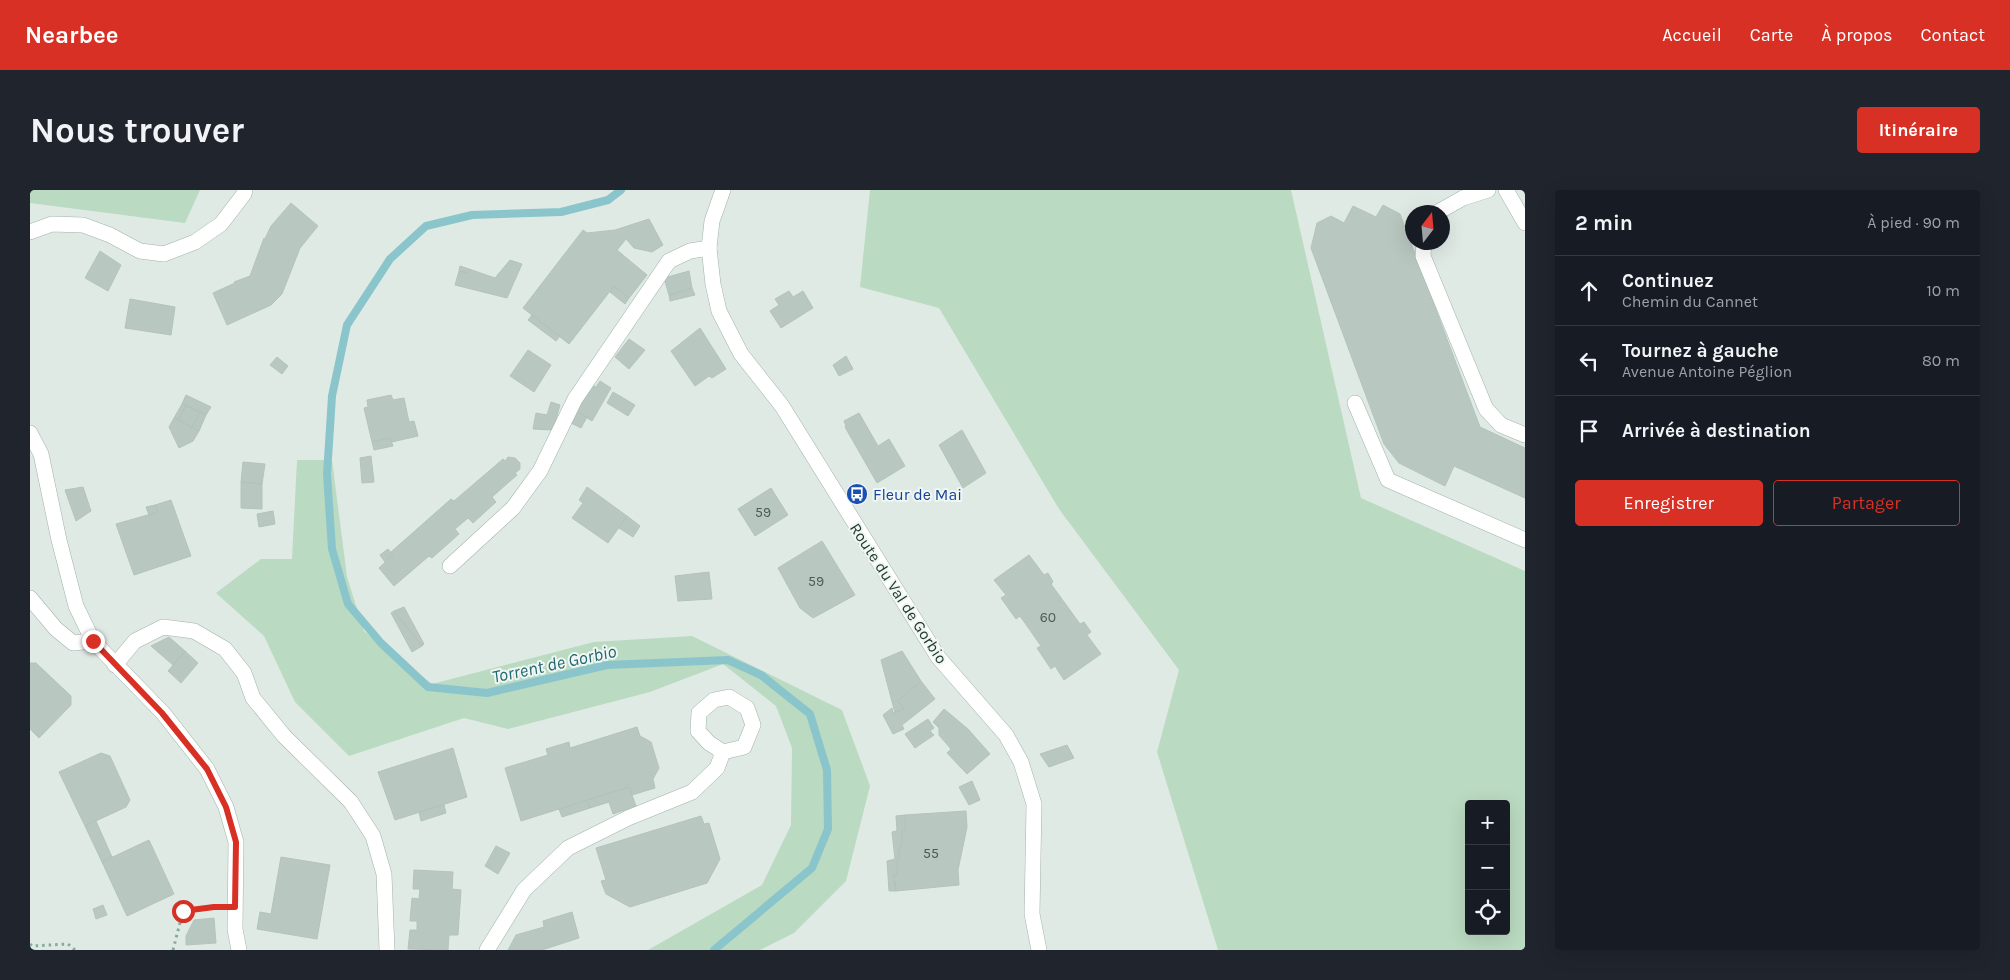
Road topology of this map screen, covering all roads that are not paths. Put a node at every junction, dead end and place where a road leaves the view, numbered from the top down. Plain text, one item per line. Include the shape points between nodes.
1 (245, 190) edge
2 (724, 190) edge
3 (1488, 190) edge
4 (1506, 190) edge
5 (1450, 205) edge
6 (1525, 223) edge
7 (30, 232) edge
8 (709, 248) junction
9 (1423, 250) edge
10 (1355, 403) dead end
11 (30, 433) edge
12 (1525, 435) edge
13 (1525, 540) edge
14 (450, 566) dead end
15 (30, 598) edge
16 (93, 641) junction
17 (115, 665) junction
18 (723, 752) dead end
19 (239, 950) edge
20 (386, 950) edge
21 (487, 950) edge
22 (1039, 950) edge

1 - 7 street via 221,224 195,242 164,254 140,251 83,225 52,224
2 - 8 street, Route du Val de Gorbio via 712,221
3 - 5 street
4 - 6 street
8 - 14 street via 690,251 669,261 575,399 540,471 513,508
8 - 22 street, Route du Val de Gorbio via 719,311 741,354 782,406 938,657 1006,735 1021,762 1034,804 1032,914
9 - 12 street via 1423,256 1486,409 1501,425
10 - 13 street via 1388,480
11 - 16 street via 41,454 76,606
15 - 16 street via 56,629 73,643
16 - 17 street
17 - 19 street via 162,713 207,769 226,807 236,842 235,929
17 - 20 street via 135,641 163,627 194,630 225,649 244,673 253,698 284,736 351,802 373,836 384,874
18 - 21 street via 717,768 692,792 628,818 568,848 524,890

